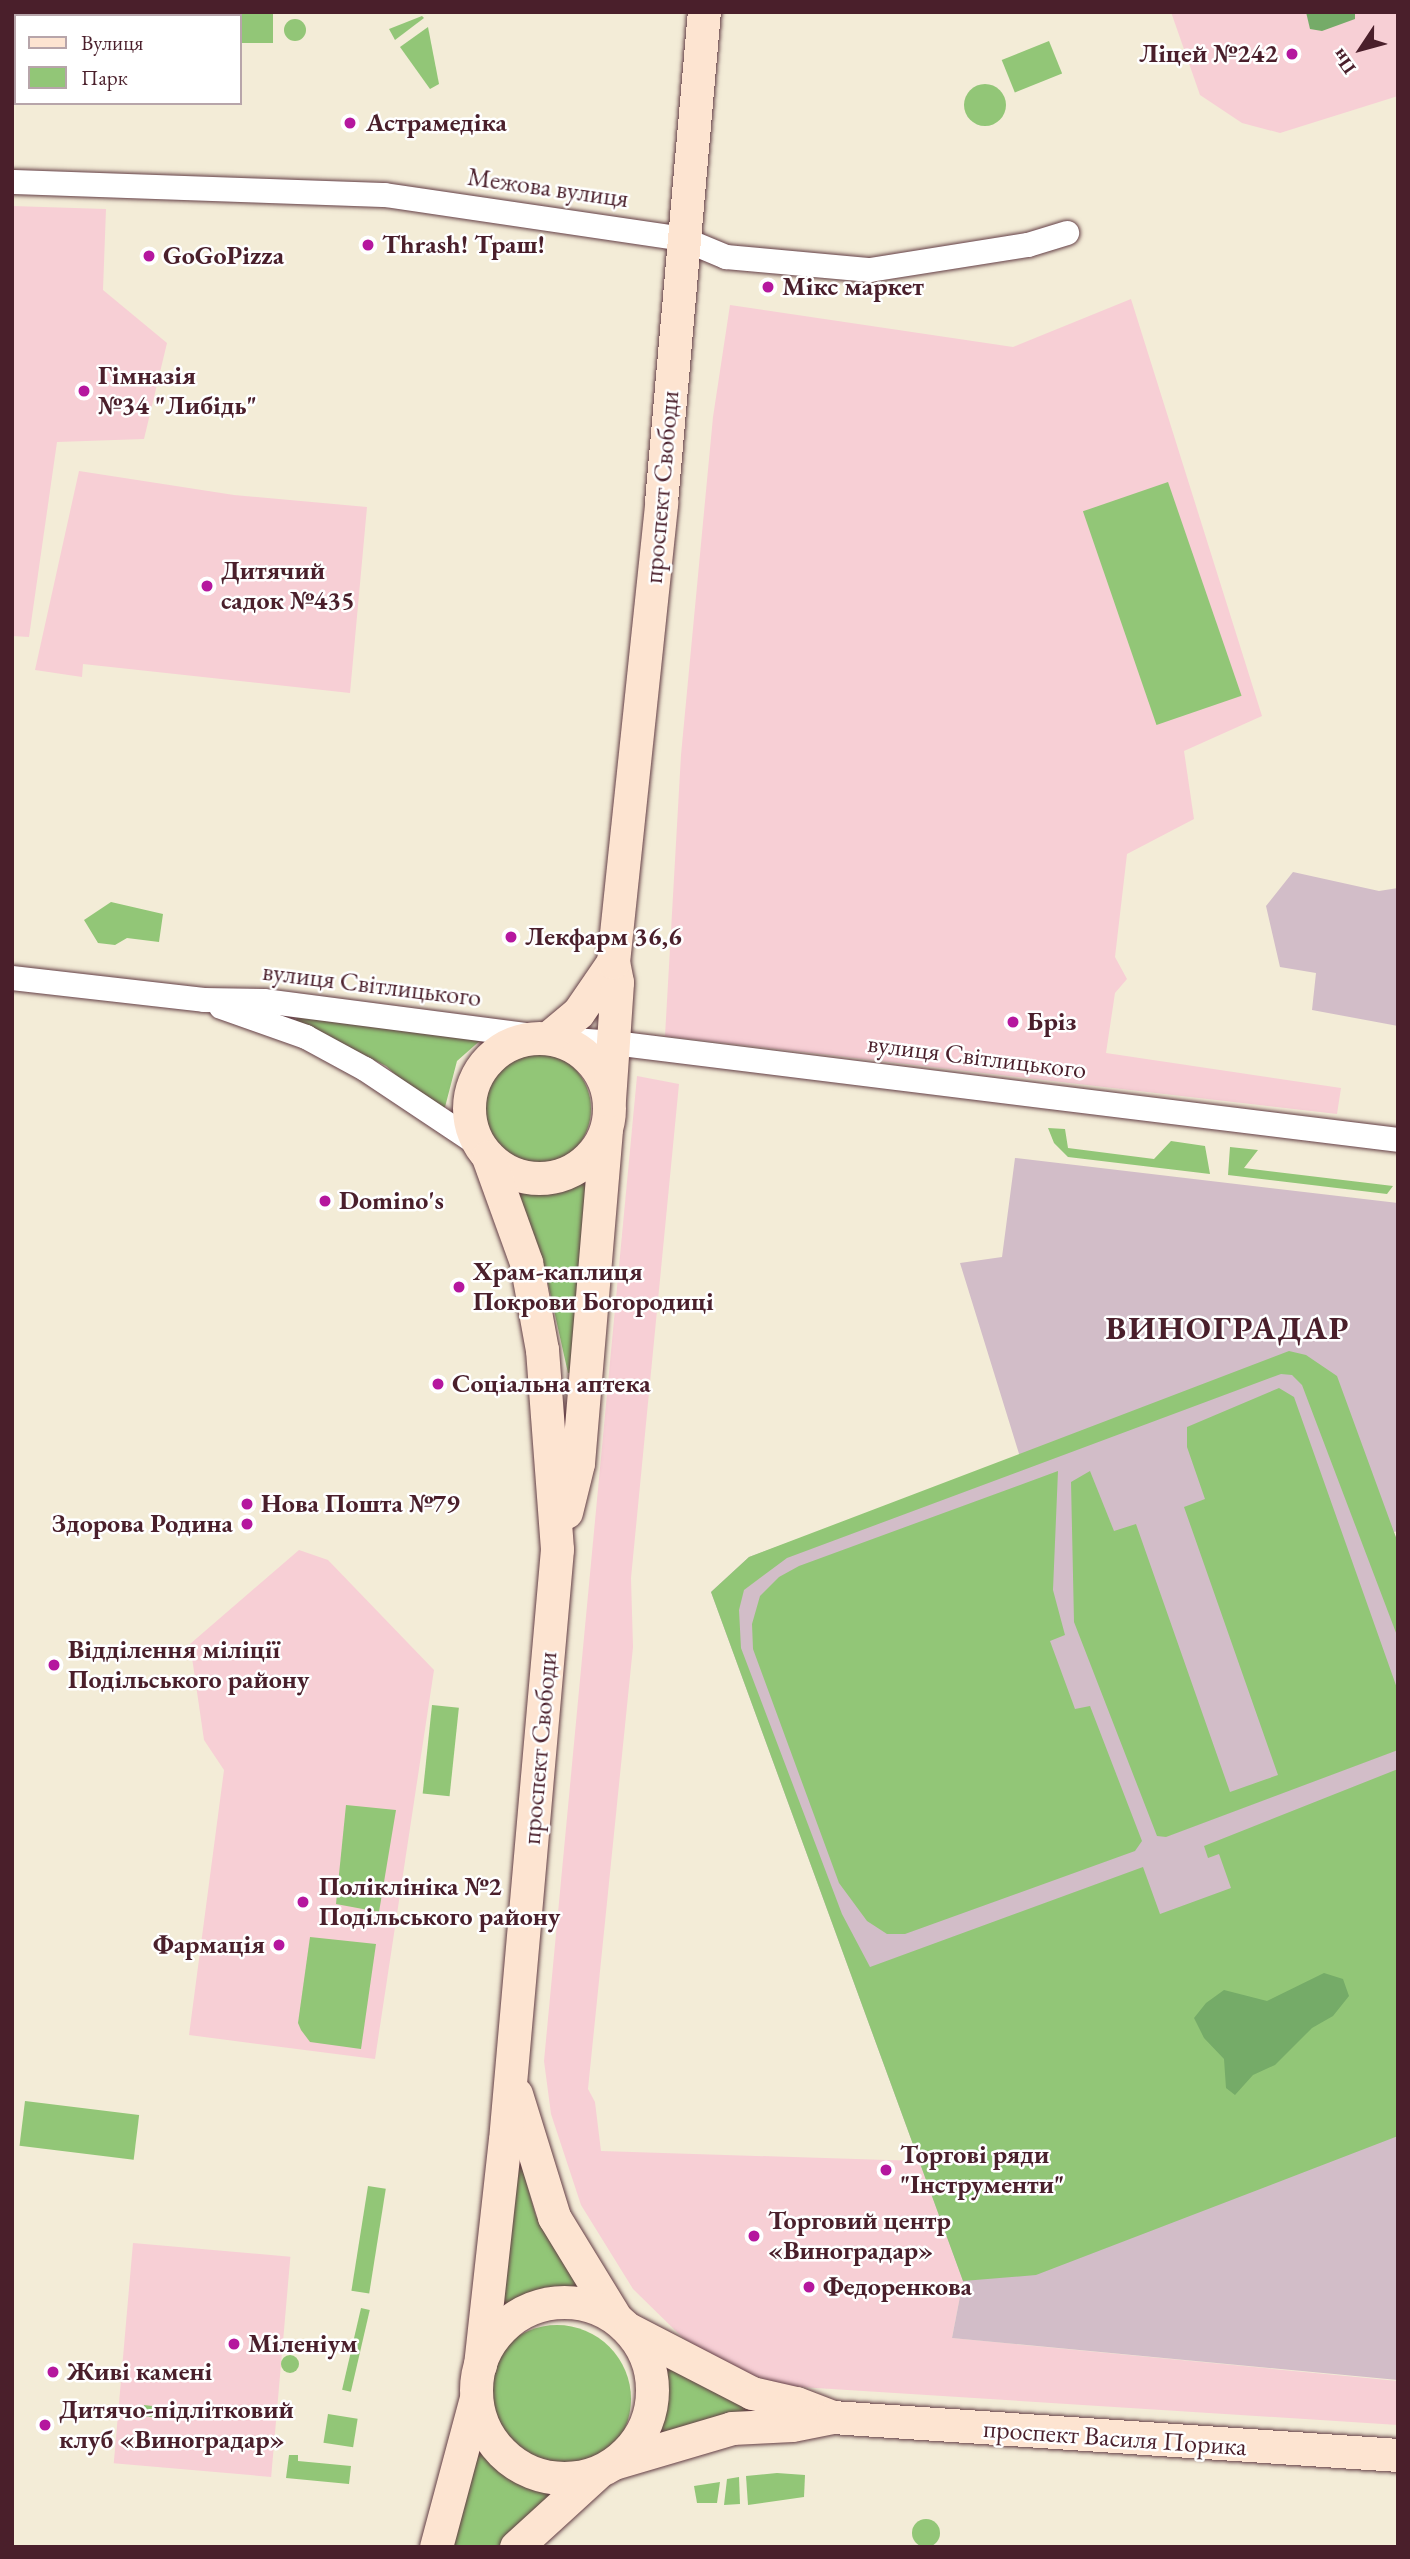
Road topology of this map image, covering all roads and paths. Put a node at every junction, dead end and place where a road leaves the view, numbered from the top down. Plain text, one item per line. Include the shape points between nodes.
1 (704, 12) edge
2 (12, 181) edge
3 (1067, 233) dead end
4 (683, 239) junction
5 (613, 962) junction
6 (12, 978) edge
7 (204, 1000) junction
8 (540, 1037) junction
9 (614, 1042) junction
10 (608, 1113) junction
11 (1398, 1140) edge
12 (484, 1151) junction
13 (557, 1549) junction
14 (510, 2073) junction
15 (621, 2323) junction
16 (480, 2365) junction
17 (476, 2398) junction
18 (832, 2417) junction
19 (1398, 2455) edge
20 (607, 2467) junction
21 (436, 2547) edge
22 (516, 2547) edge

1 - 4 street, проспект Свободи
2 - 4 street, Межова вулиця via 385,195
3 - 4 street, Межова вулиця via 1028,245 870,270 726,257
4 - 5 street, проспект Свободи
5 - 8 street, проспект Свободи via 578,1013
5 - 9 street, проспект Свободи via 617,982
6 - 7 street, вулиця Світлицького
7 - 8 street, вулиця Світлицького via 264,1001
7 - 12 street, вулиця Світлицького via 306,1037 365,1069
8 - 9 street, вулиця Світлицького
8 - 10 street via 584,1054 601,1075
8 - 12 street via 494,1054 476,1076 469,1104
9 - 10 street, проспект Свободи
9 - 11 street, вулиця Світлицького
10 - 12 street via 582,1163 556,1176 527,1177
10 - 13 street, проспект Свободи via 578,1463
12 - 13 street, проспект Свободи via 526,1262 542,1350
13 - 14 street, проспект Свободи
14 - 15 street, проспект Свободи via 554,2217
14 - 16 street, проспект Свободи
15 - 16 street via 584,2304 535,2306 506,2323
15 - 18 street, проспект Василя Порика via 752,2393
15 - 20 street via 646,2357 653,2390 642,2431
16 - 17 street
17 - 20 street via 490,2437 519,2466 550,2477
17 - 21 street
18 - 19 street, проспект Василя Порика
18 - 20 street, проспект Василя Порика via 792,2425 732,2428
20 - 22 street

